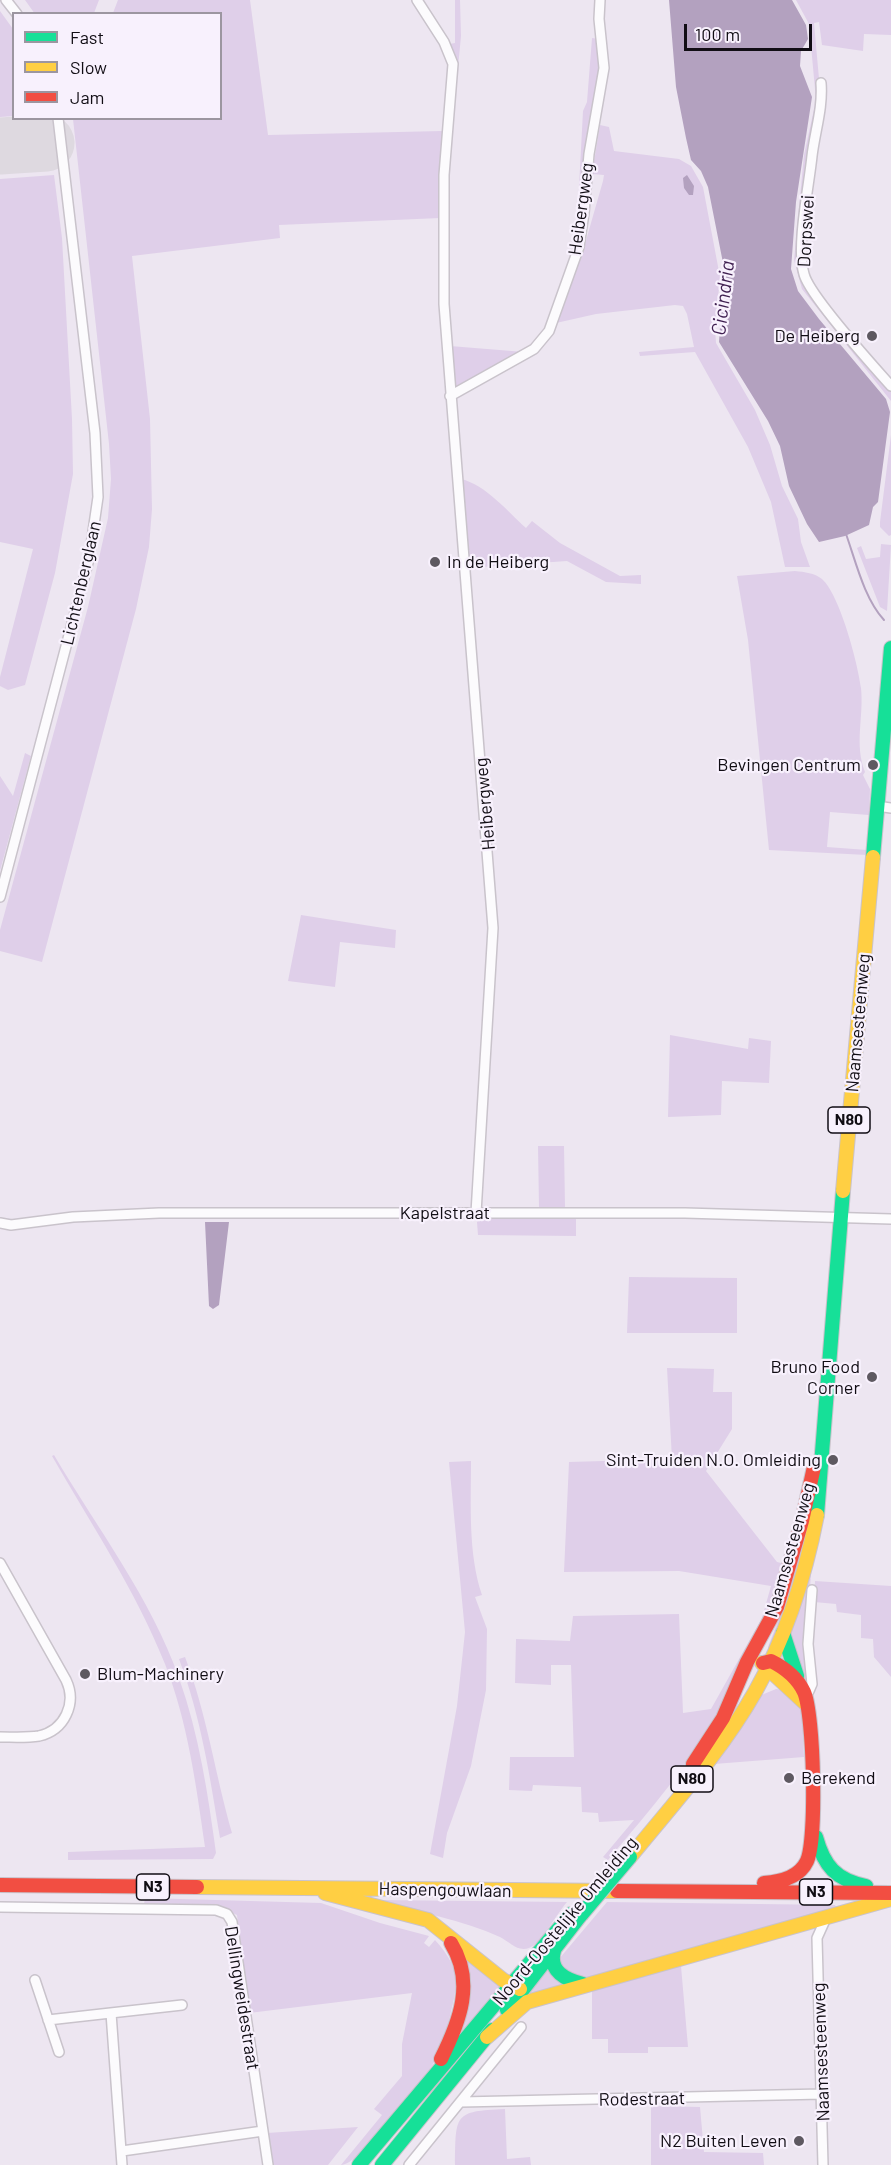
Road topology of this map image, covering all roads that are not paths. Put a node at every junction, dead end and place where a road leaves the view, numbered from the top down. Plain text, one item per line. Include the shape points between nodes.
1 (6, 0) edge
2 (417, 0) edge
3 (600, 0) edge
4 (15, 12) edge
5 (821, 83) dead end
6 (58, 120) edge
7 (891, 386) edge
8 (450, 396) junction
9 (891, 648) edge
10 (884, 807) edge
11 (0, 897) edge
12 (476, 1213) junction
13 (841, 1215) junction
14 (891, 1219) edge
15 (0, 1223) edge
16 (822, 1434) junction
17 (0, 1563) edge
18 (812, 1590) dead end
19 (777, 1607) junction
20 (783, 1633) junction
21 (747, 1662) joint
22 (766, 1664) junction
23 (797, 1676) junction
24 (785, 1686) junction
25 (750, 1698) junction
26 (804, 1699) junction
27 (723, 1718) junction
28 (0, 1737) edge
29 (813, 1830) junction
30 (624, 1857) junction
31 (0, 1885) edge
32 (306, 1888) junction
33 (891, 1888) edge
34 (740, 1891) junction
35 (891, 1893) edge
36 (891, 1899) edge
37 (0, 1907) edge
38 (576, 1915) junction
39 (826, 1918) junction
40 (428, 1920) junction
41 (800, 1924) junction
42 (817, 1938) junction
43 (552, 1956) junction
44 (35, 1980) dead end
45 (583, 1984) junction
46 (517, 1988) junction
47 (182, 2005) dead end
48 (111, 2013) junction
49 (48, 2020) junction
50 (521, 2027) dead end
51 (487, 2037) junction
52 (59, 2052) dead end
53 (431, 2078) junction
54 (822, 2094) junction
55 (461, 2102) junction
56 (263, 2131) junction
57 (122, 2151) junction
58 (360, 2164) edge
59 (122, 2165) edge
60 (268, 2165) edge
61 (382, 2165) edge
62 (409, 2165) edge
63 (823, 2165) edge

1 - 4 street
2 - 8 street, Heibergweg via 453,64 443,236
3 - 8 street, Heibergweg via 604,68 579,247 549,331 534,349
5 - 7 street, Dorpswei via 803,241 804,276 818,299
6 - 11 street, Lichtenberglaan via 95,433 98,497 89,559
8 - 12 street, Heibergweg via 493,916
9 - 10 main road, Naamsesteenweg / N80
10 - 13 main road, Naamsesteenweg / N80
12 - 13 street, Kapelstraat
12 - 15 street, Kapelstraat via 113,1214
13 - 14 street, Kapelstraat
13 - 16 main road, Naamsesteenweg / N80
16 - 19 main road, Naamsesteenweg / N80
16 - 20 main road, Naamsesteenweg / N80 via 814,1527 806,1566
17 - 28 street via 66,1680 71,1696 67,1715 53,1730 41,1736
18 - 26 street, Naamsesteenweg via 808,1644 812,1684
19 - 21 main road, Naamsesteenweg / N80
19 - 22 main road
20 - 22 main road, Naamsesteenweg / N80
20 - 23 main road
21 - 27 main road, Noord-Oostelijke Omleiding / N80
22 - 23 main road
22 - 24 main road
22 - 25 main road, Noord-Oostelijke Omleiding / N80
22 - 27 main road via 744,1680
23 - 26 main road
24 - 25 main road via 766,1689
24 - 26 main road
25 - 30 main road, Noord-Oostelijke Omleiding / N80 via 716,1749
26 - 29 main road
27 - 30 main road, Noord-Oostelijke Omleiding / N80 via 699,1757
29 - 33 main road via 827,1869 849,1884
29 - 34 main road via 811,1853 799,1871 789,1879 753,1884
30 - 38 main road, Noord-Oostelijke Omleiding / N80, bridge
31 - 32 main road, Haspengouwlaan / N3
32 - 34 main road, Haspengouwlaan / N3
32 - 40 main road
34 - 35 main road, Haspengouwlaan / N3
36 - 39 main road
37 - 56 street, Dellingweidestraat via 216,1910 227,1914
38 - 43 main road, N80
38 - 46 main road, Noord-Oostelijke Omleiding / N80
39 - 41 main road
39 - 42 street, Naamsesteenweg
40 - 46 main road
40 - 53 main road via 460,1954 466,1974 458,2021
41 - 42 street
41 - 45 main road
42 - 54 street, Naamsesteenweg
43 - 45 main road via 555,1970 565,1979
43 - 46 main road, Noord-Oostelijke Omleiding / N80
44 - 49 street
45 - 51 main road via 527,2002
46 - 51 main road, Noord-Oostelijke Omleiding / N80
46 - 53 main road, Noord-Oostelijke Omleiding / N80
47 - 48 street
48 - 49 street
48 - 57 street
49 - 52 street
50 - 55 street
51 - 61 main road, Noord-Oostelijke Omleiding / N80
53 - 58 main road, Noord-Oostelijke Omleiding / N80
54 - 55 street, Rodestraat
54 - 63 street, Naamsesteenweg
55 - 62 street
56 - 57 street
56 - 60 street, Dellingweidestraat
57 - 59 street

